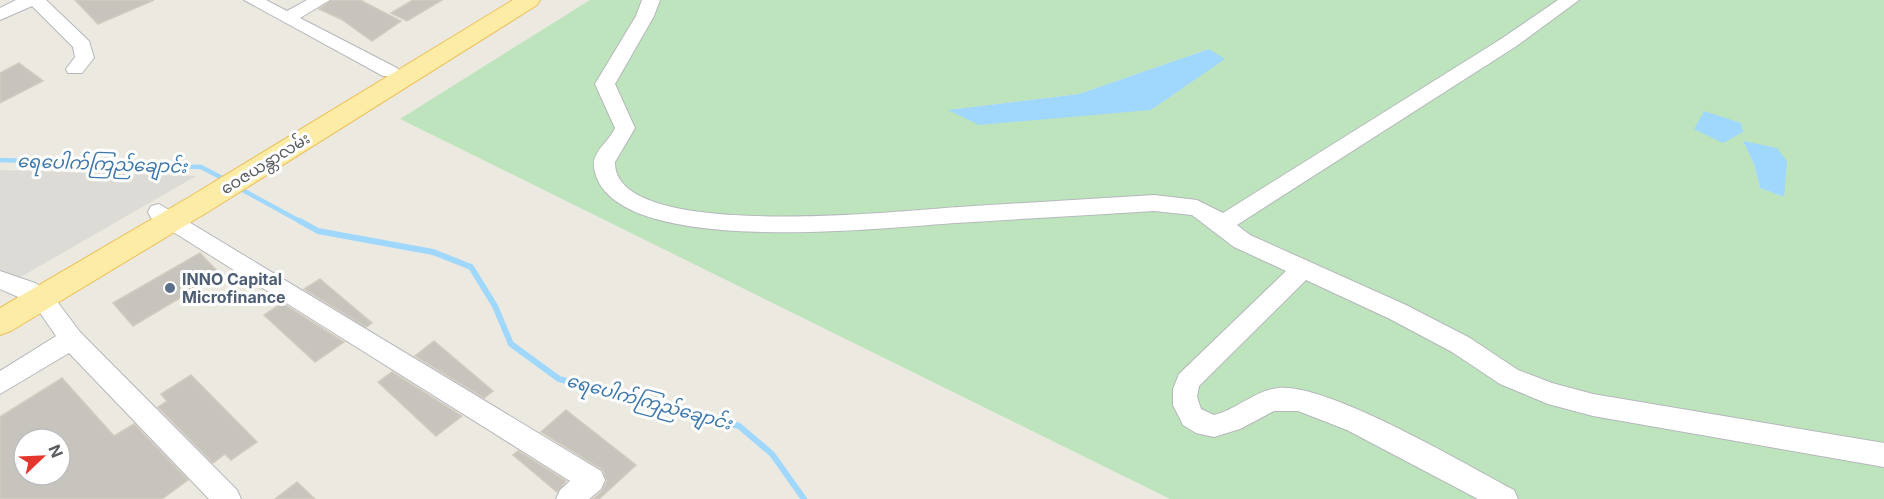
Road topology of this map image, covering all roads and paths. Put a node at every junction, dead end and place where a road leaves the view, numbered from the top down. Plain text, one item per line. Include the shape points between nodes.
1 (29, 0) edge
2 (36, 0) edge
3 (253, 0) edge
4 (321, 0) edge
5 (507, 0) edge
6 (529, 0) edge
7 (651, 0) edge
8 (1570, 0) edge
9 (0, 15) edge
10 (286, 18) junction
11 (75, 69) dead end
12 (390, 72) junction
13 (255, 161) junction
14 (165, 216) junction
15 (1222, 224) junction
16 (1302, 270) junction
17 (0, 280) edge
18 (34, 294) junction
19 (0, 303) edge
20 (0, 323) edge
21 (71, 339) junction
22 (0, 384) edge
23 (1884, 455) edge
24 (226, 499) edge
25 (570, 499) edge
26 (1504, 499) edge

1 - 9 street
2 - 11 street via 81,45 85,58
3 - 10 street
4 - 10 street
5 - 12 main road, ဝေဇယန္တာလမ်း
6 - 13 main road, ဝေဇယန္တာလမ်း
7 - 15 street via 606,81 625,128 603,164 611,187 639,203 686,219 783,226 1154,203 1197,208
8 - 15 street
10 - 12 street
12 - 13 main road, ဝေဇယန္တာလမ်း
13 - 14 main road, ဝေဇယန္တာလမ်း
14 - 18 main road, ဝေဇယန္တာလမ်း
14 - 25 street via 591,480
15 - 16 street via 1242,241
16 - 23 street via 1398,312 1461,345 1493,368 1548,393 1593,405
16 - 26 street via 1188,381 1182,394 1188,413 1214,426 1277,399 1308,401
17 - 18 street
18 - 19 main road, ဝေဇယန္တာလမ်း
18 - 20 main road, ဝေဇယန္တာလမ်း
18 - 21 street
21 - 22 street
21 - 24 street

